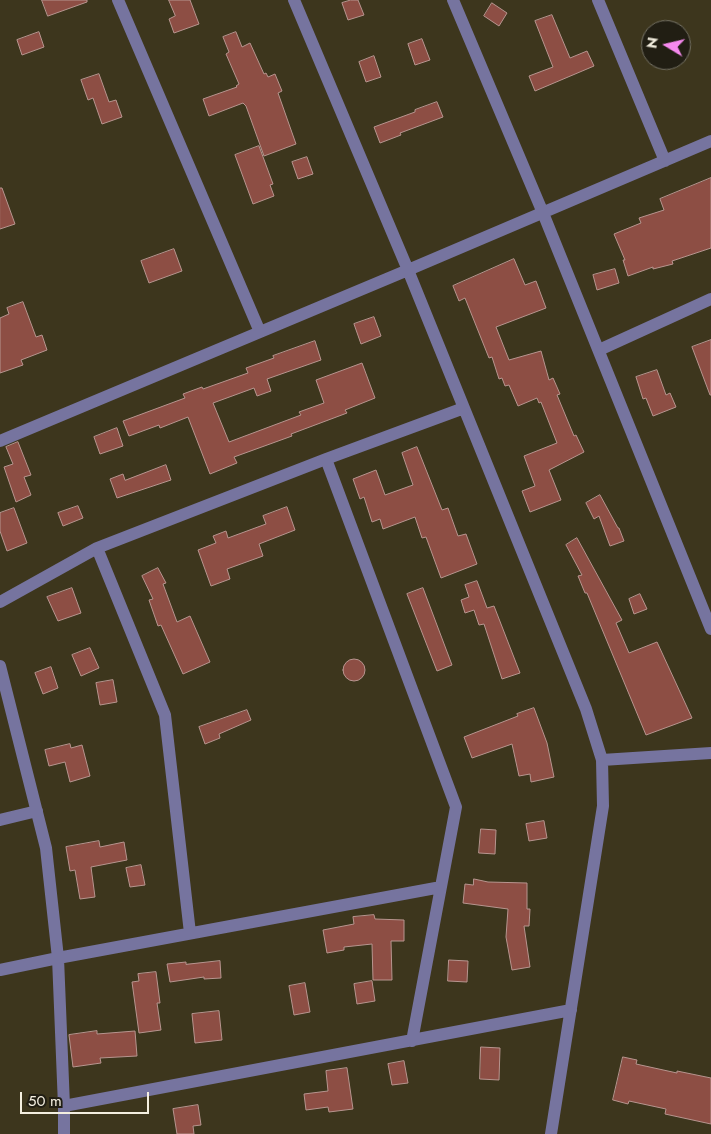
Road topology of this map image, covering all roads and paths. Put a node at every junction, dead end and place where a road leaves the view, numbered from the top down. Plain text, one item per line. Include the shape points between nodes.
1 (118, 0) edge
2 (294, 0) edge
3 (453, 0) edge
4 (598, 0) edge
5 (711, 141) edge
6 (665, 161) junction
7 (543, 213) junction
8 (408, 270) junction
9 (711, 299) edge
10 (260, 332) junction
11 (599, 350) junction
12 (464, 408) junction
13 (0, 441) edge
14 (326, 460) junction
15 (97, 548) junction
16 (0, 602) edge
17 (710, 625) edge
18 (0, 666) edge
19 (711, 754) edge
20 (602, 760) junction
21 (37, 811) junction
22 (0, 820) edge
23 (441, 887) junction
24 (190, 933) junction
25 (58, 958) junction
26 (0, 970) edge
27 (571, 1010) junction
28 (412, 1041) junction
29 (64, 1106) junction
30 (64, 1134) edge
31 (551, 1134) edge

1 - 10 street
2 - 8 street
3 - 7 street
4 - 6 street
5 - 6 street
6 - 7 street
7 - 8 street
7 - 11 street
8 - 10 street
8 - 12 street
9 - 11 street
10 - 13 street
11 - 17 street
12 - 14 street
12 - 20 street via 586,709
14 - 15 street
14 - 23 street via 456,808
15 - 16 street
15 - 24 street via 165,716
18 - 21 street
19 - 20 street
20 - 27 street via 603,806
21 - 22 street
21 - 25 street via 46,848
23 - 24 street
23 - 28 street
24 - 25 street
25 - 26 street
25 - 29 street
27 - 28 street
27 - 31 street
28 - 29 street
29 - 30 street

